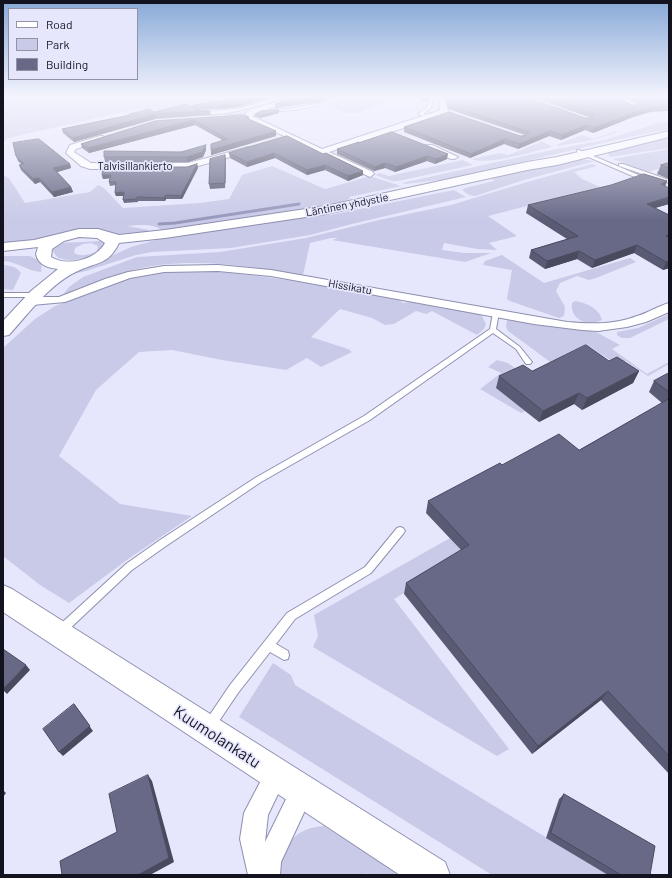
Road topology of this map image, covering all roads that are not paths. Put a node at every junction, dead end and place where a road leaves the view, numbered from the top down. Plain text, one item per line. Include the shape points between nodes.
1 (100, 138) edge
2 (283, 138) edge
3 (293, 138) edge
4 (363, 138) edge
5 (648, 138) edge
6 (275, 141) edge
7 (424, 145) edge
8 (253, 147) edge
9 (323, 151) junction
10 (587, 152) junction
11 (454, 157) dead end
12 (370, 174) dead end
13 (669, 182) edge
14 (658, 184) edge
15 (165, 234) junction
16 (107, 237) junction
17 (58, 238) junction
18 (3, 247) edge
19 (3, 253) edge
20 (103, 256) junction
21 (45, 258) junction
22 (77, 265) junction
23 (3, 295) edge
24 (37, 295) junction
25 (669, 307) edge
26 (496, 313) junction
27 (493, 330) junction
28 (3, 331) edge
29 (528, 362) dead end
30 (400, 531) dead end
31 (3, 597) edge
32 (58, 633) junction
33 (268, 645) junction
34 (284, 655) dead end
35 (207, 730) junction
36 (289, 783) junction
37 (261, 875) edge
38 (267, 875) edge
39 (432, 875) edge

1 - 8 street, Talvisillankierto via 76,146 70,153 90,166 178,167 196,165
2 - 6 street
3 - 9 street
4 - 9 street
5 - 10 main road, Läntinen yhdystie
7 - 11 street
9 - 12 street
10 - 13 lane
10 - 14 lane via 631,175
10 - 15 main road, Läntinen yhdystie via 326,210
15 - 16 main road, Läntinen yhdystie via 118,239
15 - 20 main road, Läntinen yhdystie
16 - 17 main road, Läntinen yhdystie via 88,233
16 - 20 main road via 112,244
17 - 18 main road via 34,244
17 - 21 main road via 45,248
19 - 21 main road via 25,253
20 - 22 main road, Läntinen yhdystie
21 - 22 main road via 60,265
21 - 24 main road
22 - 24 main road via 62,272
23 - 24 lane
24 - 26 street, Hissikatu via 52,302 109,281 146,271 212,268 295,277
24 - 28 main road
25 - 26 street, Hissikatu via 639,320 607,327 564,324
26 - 27 lane
27 - 29 lane via 518,348
27 - 32 lane via 367,418 258,480 169,539 129,567
30 - 33 lane via 368,570 291,616
31 - 32 main road, Kuumolankatu
32 - 35 main road, Kuumolankatu
33 - 34 lane
33 - 35 lane
35 - 36 main road, Kuumolankatu
36 - 37 street via 256,813 252,839
36 - 38 street
36 - 39 main road, Kuumolankatu

